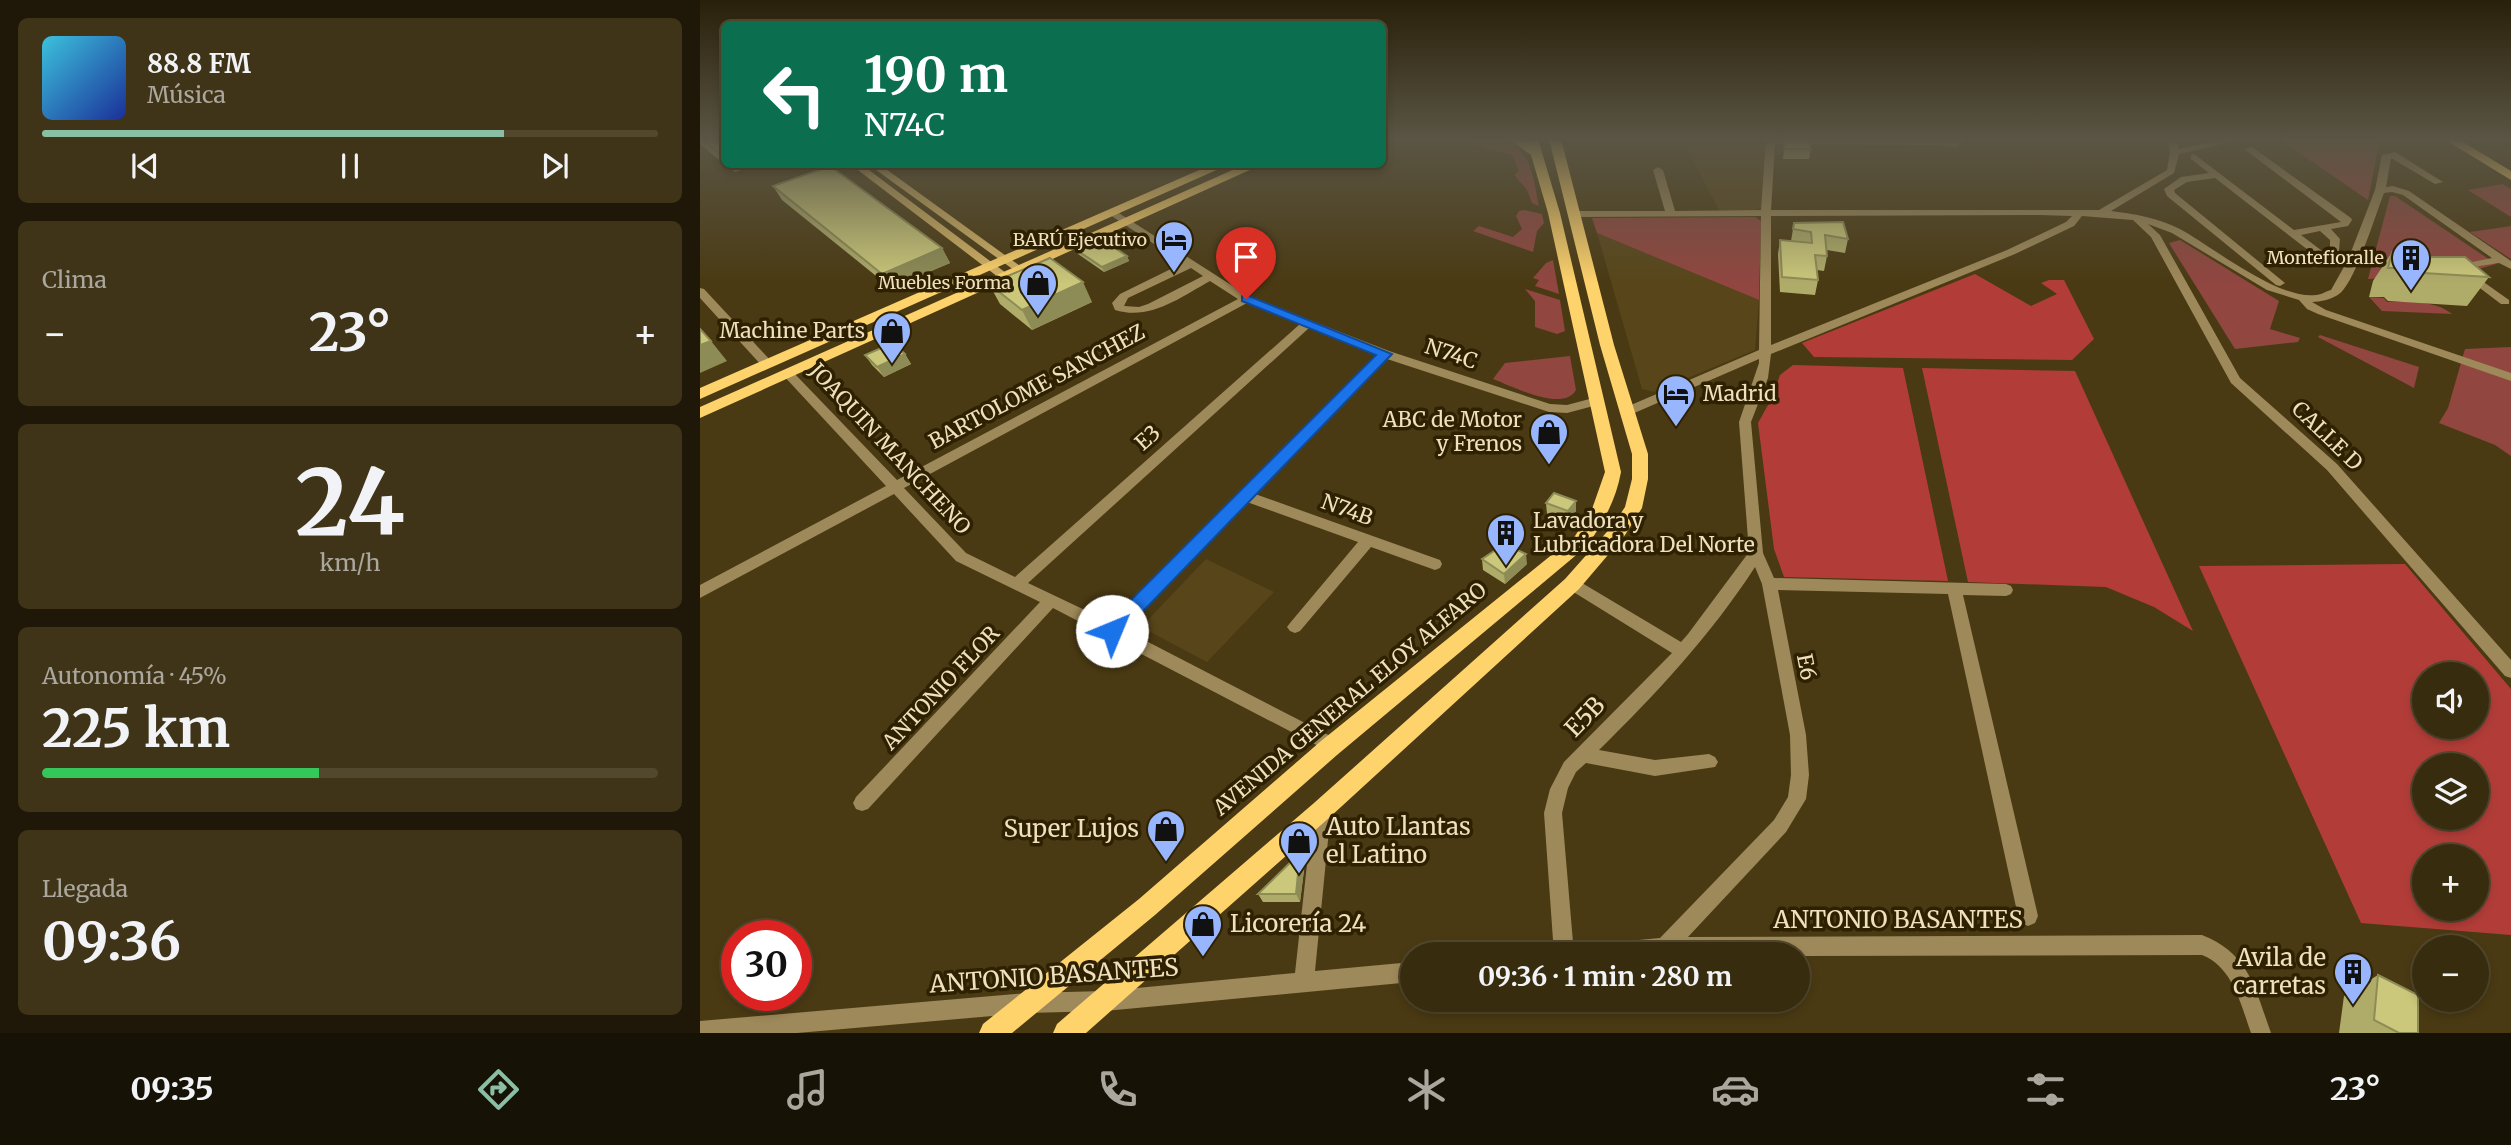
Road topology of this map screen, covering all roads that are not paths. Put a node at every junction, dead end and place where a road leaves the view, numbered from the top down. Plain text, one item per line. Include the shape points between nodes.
1 (886, 187) edge
2 (904, 187) edge
3 (1173, 187) edge
4 (1207, 187) edge
5 (1546, 187) edge
6 (1568, 187) edge
7 (1663, 187) edge
8 (1767, 187) edge
9 (2146, 187) edge
10 (2173, 187) edge
11 (2233, 187) edge
12 (2302, 187) edge
13 (2380, 190) joint
14 (2077, 213) junction
15 (1114, 214) junction
16 (1576, 214) junction
17 (1671, 214) junction
18 (1766, 214) junction
19 (2100, 214) junction
20 (2135, 219) junction
21 (1130, 223) junction
22 (2323, 228) junction
23 (2292, 233) junction
24 (1006, 261) junction
25 (2506, 262) edge
26 (1192, 263) junction
27 (2350, 263) junction
28 (2334, 265) dead end
29 (992, 267) junction
30 (1022, 271) junction
31 (1211, 276) junction
32 (1006, 278) junction
33 (2280, 282) dead end
34 (700, 291) edge
35 (2303, 298) junction
36 (1246, 299) junction
37 (2505, 302) dead end
38 (1307, 324) junction
39 (1764, 352) junction
40 (1385, 354) junction
41 (767, 364) junction
42 (788, 374) junction
43 (2511, 377) edge
44 (700, 394) edge
45 (1597, 401) junction
46 (1628, 411) junction
47 (700, 413) edge
48 (895, 488) junction
49 (1245, 496) junction
50 (1368, 540) junction
51 (1756, 552) junction
52 (1435, 564) dead end
53 (1017, 584) junction
54 (1572, 584) junction
55 (1769, 584) junction
56 (1955, 589) junction
57 (2006, 590) dead end
58 (700, 592) edge
59 (1050, 601) junction
60 (1295, 627) dead end
61 (1112, 631) junction
62 (1682, 651) junction
63 (2511, 671) edge
64 (1332, 745) junction
65 (1583, 755) junction
66 (1709, 762) dead end
67 (862, 803) dead end
68 (1322, 810) junction
69 (2028, 916) dead end
70 (1563, 942) edge
71 (1670, 942) edge
72 (1810, 946) edge
73 (1400, 973) edge
74 (1304, 982) junction
75 (1105, 1001) junction
76 (1027, 1003) junction
77 (700, 1031) edge
78 (992, 1033) edge
79 (1066, 1033) edge
80 (2261, 1033) edge

1 - 29 main road
2 - 24 main road
3 - 15 main road
4 - 21 main road
5 - 45 main road, AVENIDA GENERAL ELOY ALFARO
6 - 16 main road
7 - 17 street
8 - 18 street
9 - 19 street
10 - 33 street via 2168,191
11 - 23 street
12 - 22 street via 2347,220
13 - 25 street via 2406,193
13 - 27 street
14 - 18 street
14 - 19 street
14 - 39 street via 2070,224 2011,252
15 - 21 street, N74C
15 - 24 main road
16 - 17 street
16 - 46 main road
17 - 18 street
18 - 39 street
19 - 20 street
20 - 35 street via 2168,227 2269,288
20 - 63 street, CALLE D via 2155,235 2235,380 2332,467
21 - 26 street, N74C
21 - 30 main road
22 - 23 street
22 - 27 street via 2335,239 2335,254
23 - 28 street
24 - 29 main road
24 - 30 main road
25 - 37 street via 2454,268
26 - 31 street, N74C
26 - 31 street via 1124,296 1119,308 1131,312 1146,309
27 - 35 street via 2346,278 2333,293
29 - 32 main road
29 - 41 main road
30 - 32 main road
31 - 36 street, N74C
32 - 42 main road
34 - 41 street
35 - 43 street via 2322,312
36 - 38 street, N74C
36 - 48 street, BARTOLOME SANCHEZ
38 - 40 street, N74C
38 - 53 street, E3
39 - 46 street
39 - 51 street, E6 via 1764,374 1745,422
40 - 45 street, N74C via 1549,408
40 - 49 street
41 - 44 main road
42 - 47 main road
42 - 48 street, JOAQUIN MANCHENO
45 - 64 main road, AVENIDA GENERAL ELOY ALFARO via 1613,472 1607,498 1586,535
46 - 54 main road via 1640,454 1636,499 1619,530
48 - 53 street, JOAQUIN MANCHENO via 961,557
48 - 58 street, BARTOLOME SANCHEZ
49 - 50 street, N74B
49 - 61 street
50 - 52 street, N74B
50 - 60 street
51 - 55 street, E6
51 - 62 street, E5B
53 - 59 street, JOAQUIN MANCHENO
54 - 62 street
54 - 68 main road
55 - 56 street
55 - 71 street, E6 via 1798,735 1797,799 1780,826
56 - 57 street
56 - 69 street
59 - 61 street, JOAQUIN MANCHENO
59 - 67 street, ANTONIO FLOR
61 - 64 street, JOAQUIN MANCHENO
62 - 65 street, E5B
64 - 76 main road, AVENIDA GENERAL ELOY ALFARO via 1147,907
65 - 66 street via 1655,768
65 - 70 street, E5B via 1570,767 1554,797
68 - 74 street
68 - 75 main road
72 - 80 street, ANTONIO BASANTES via 2202,945 2223,954 2231,965
73 - 74 street, ANTONIO BASANTES
74 - 75 street, ANTONIO BASANTES
75 - 76 street, ANTONIO BASANTES
75 - 79 main road
76 - 77 street, ANTONIO BASANTES
76 - 78 main road, AVENIDA GENERAL ELOY ALFARO

